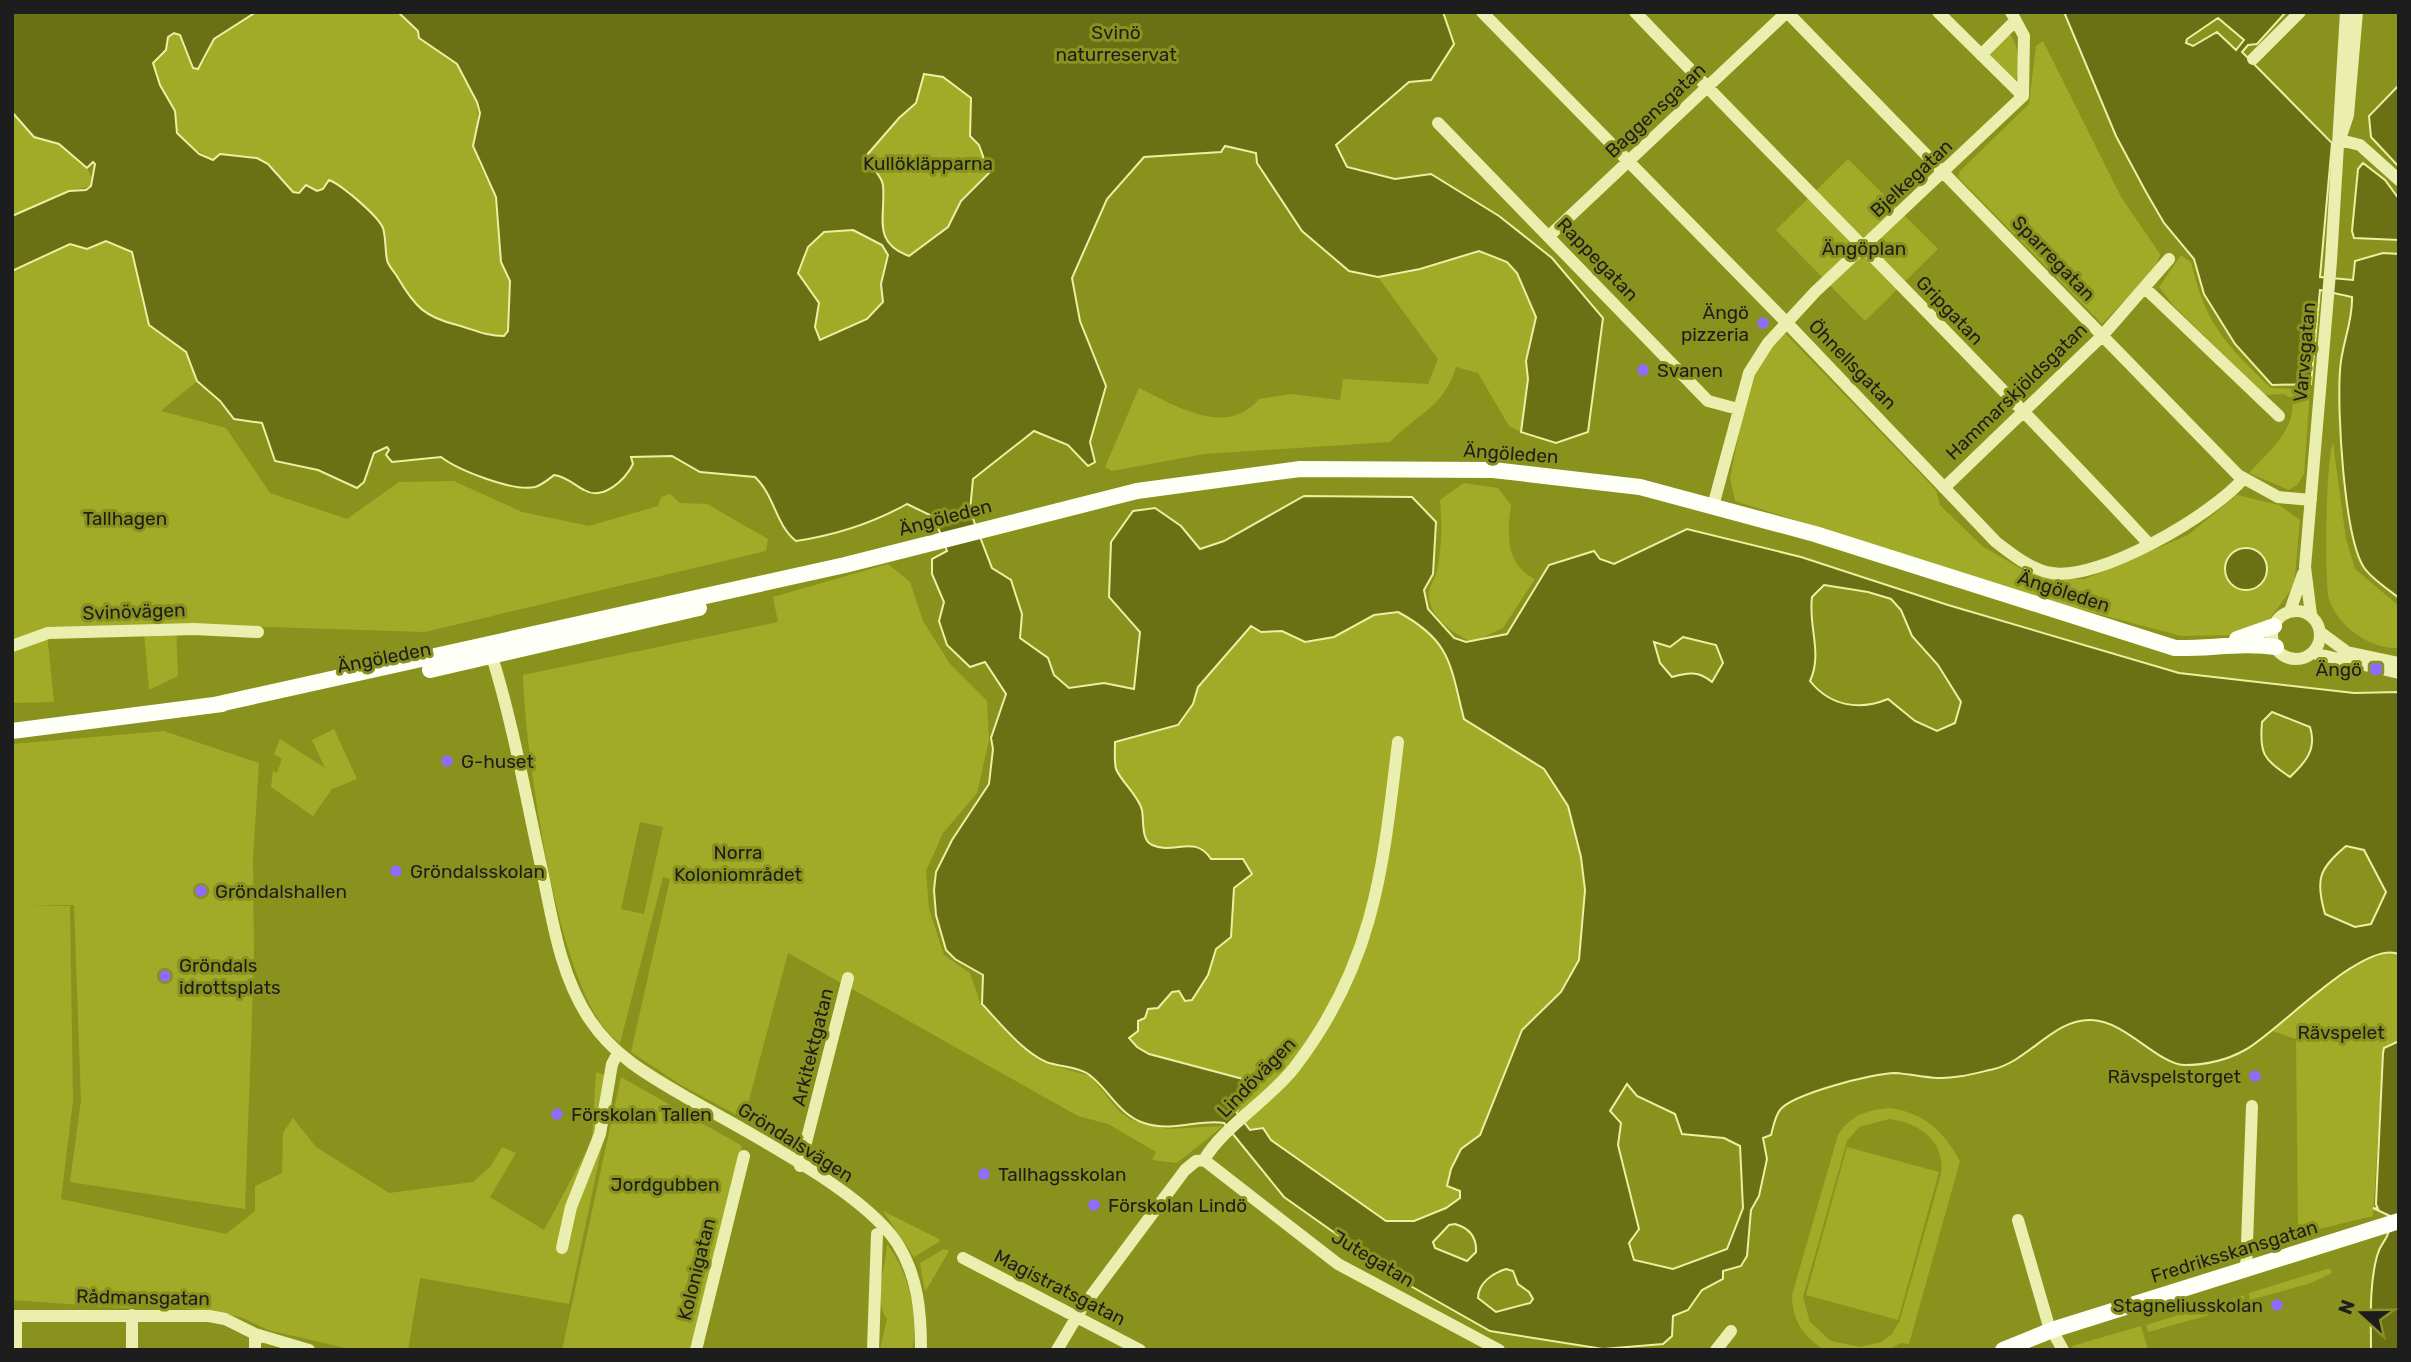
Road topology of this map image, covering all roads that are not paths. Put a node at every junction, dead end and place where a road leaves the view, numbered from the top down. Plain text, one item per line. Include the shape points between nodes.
1 (1482, 12) edge
2 (1634, 12) edge
3 (1787, 12) edge
4 (1938, 12) edge
5 (2300, 12) edge
6 (2346, 12) edge
7 (2357, 12) edge
8 (2013, 17) edge
9 (1981, 55) junction
10 (2253, 59) dead end
11 (1707, 88) junction
12 (2023, 96) junction
13 (1438, 123) dead end
14 (2340, 140) junction
15 (1628, 162) junction
16 (1944, 174) junction
17 (2399, 180) edge
18 (1549, 236) junction
19 (1863, 248) junction
20 (2169, 259) dead end
21 (2146, 289) junction
22 (1786, 322) junction
23 (2102, 336) junction
24 (1738, 409) junction
25 (2024, 410) junction
26 (2279, 416) dead end
27 (2243, 479) junction
28 (1944, 488) junction
29 (2311, 500) junction
30 (1713, 506) junction
31 (2149, 544) junction
32 (2305, 567) junction
33 (2290, 611) junction
34 (2311, 615) junction
35 (2274, 626) junction
36 (258, 632) dead end
37 (2320, 632) junction
38 (2162, 643) junction
39 (12, 646) edge
40 (2276, 647) junction
41 (491, 652) junction
42 (2313, 653) junction
43 (2398, 670) edge
44 (12, 719) edge
45 (12, 731) edge
46 (1398, 741) dead end
47 (848, 978) dead end
48 (618, 1053) junction
49 (2252, 1106) dead end
50 (744, 1156) dead end
51 (1204, 1160) junction
52 (800, 1166) junction
53 (2018, 1220) dead end
54 (2399, 1221) edge
55 (877, 1234) dead end
56 (562, 1248) dead end
57 (963, 1258) dead end
58 (2246, 1270) junction
59 (132, 1315) junction
60 (14, 1316) edge
61 (1076, 1317) junction
62 (2053, 1330) junction
63 (1731, 1331) dead end
64 (255, 1334) junction
65 (16, 1350) edge
66 (132, 1350) edge
67 (255, 1350) edge
68 (309, 1350) edge
69 (696, 1350) edge
70 (873, 1350) edge
71 (921, 1350) edge
72 (1057, 1350) edge
73 (1140, 1350) edge
74 (1499, 1350) edge
75 (1716, 1350) edge
76 (2003, 1350) edge
77 (2063, 1350) edge

1 - 15 street, Öhnellsgatan
2 - 11 street, Gripgatan
3 - 11 street, Baggensgatan
3 - 16 street, Sparregatan
4 - 9 street
5 - 10 street
6 - 14 street, Varvsgatan
7 - 14 street, Varvsgatan via 2348,115
8 - 9 street
8 - 12 street via 2024,36
9 - 12 street
11 - 15 street, Baggensgatan
11 - 19 street, Gripgatan
12 - 16 street, Bjelkegatan
13 - 18 street, Rappegatan
14 - 17 street via 2360,145
14 - 29 street, Varvsgatan
15 - 18 street, Baggensgatan
15 - 22 street, Öhnellsgatan
16 - 19 street, Bjelkegatan
16 - 23 street, Sparregatan
18 - 24 street, Rappegatan via 1708,401
19 - 22 street, Bjelkegatan
19 - 25 street, Gripgatan
20 - 21 street, Hammarskjöldsgatan
21 - 23 street, Hammarskjöldsgatan
21 - 26 street
22 - 24 street, Bjelkegatan via 1749,373
22 - 28 street, Öhnellsgatan
23 - 25 street, Hammarskjöldsgatan
23 - 27 street, Sparregatan
24 - 30 street, Bjelkegatan
25 - 28 street, Hammarskjöldsgatan
25 - 31 street, Gripgatan
27 - 29 street, Sparregatan via 2278,497
27 - 31 street, Öhnellsgatan via 2183,529
28 - 31 street, Öhnellsgatan via 1996,542 2024,562 2052,573 2084,572
29 - 32 street, Varvsgatan
30 - 38 main road, Ängöleden
30 - 41 main road, Ängöleden via 1640,487 1504,471 1300,469 1137,491
32 - 33 street, Varvsgatan
32 - 34 street, Varvsgatan
33 - 34 street
33 - 35 street, Ängöleden
34 - 37 street, Ängöleden
35 - 38 main road, Ängöleden via 2231,640
35 - 40 street
36 - 39 street, Svinövägen via 48,633
37 - 42 street
37 - 43 street, Ängöleden via 2347,652
38 - 40 main road, Ängöleden via 2196,649
40 - 42 street, Ängöleden via 2293,659
41 - 45 main road, Ängöleden via 214,705
41 - 48 street, Gröndalsvägen via 570,983 590,1021
42 - 43 street, Ängöleden
44 - 45 street
46 - 51 street, Lindövägen via 1384,864 1363,947 1313,1043 1287,1077
47 - 52 street, Arkitektgatan
48 - 52 street, Gröndalsvägen via 637,1069
48 - 56 street via 600,1134 571,1207
49 - 58 street
50 - 69 street, Kolonigatan
51 - 61 street, Lindövägen via 1185,1170
51 - 74 street, Jutegatan via 1338,1264
52 - 71 street, Gröndalsvägen via 872,1215 900,1250 916,1288
53 - 62 street
54 - 58 main road, Fredriksskansgatan
55 - 70 street
57 - 61 street, Magistratsgatan
58 - 62 main road, Fredriksskansgatan
59 - 60 street, Rådmansgatan
59 - 64 street, Rådmansgatan via 225,1319
59 - 66 street
60 - 65 street
61 - 72 street, Lindövägen
61 - 73 street, Magistratsgatan
62 - 76 main road, Fredriksskansgatan
62 - 77 street
63 - 75 street
64 - 67 street
64 - 68 street, Rådmansgatan

